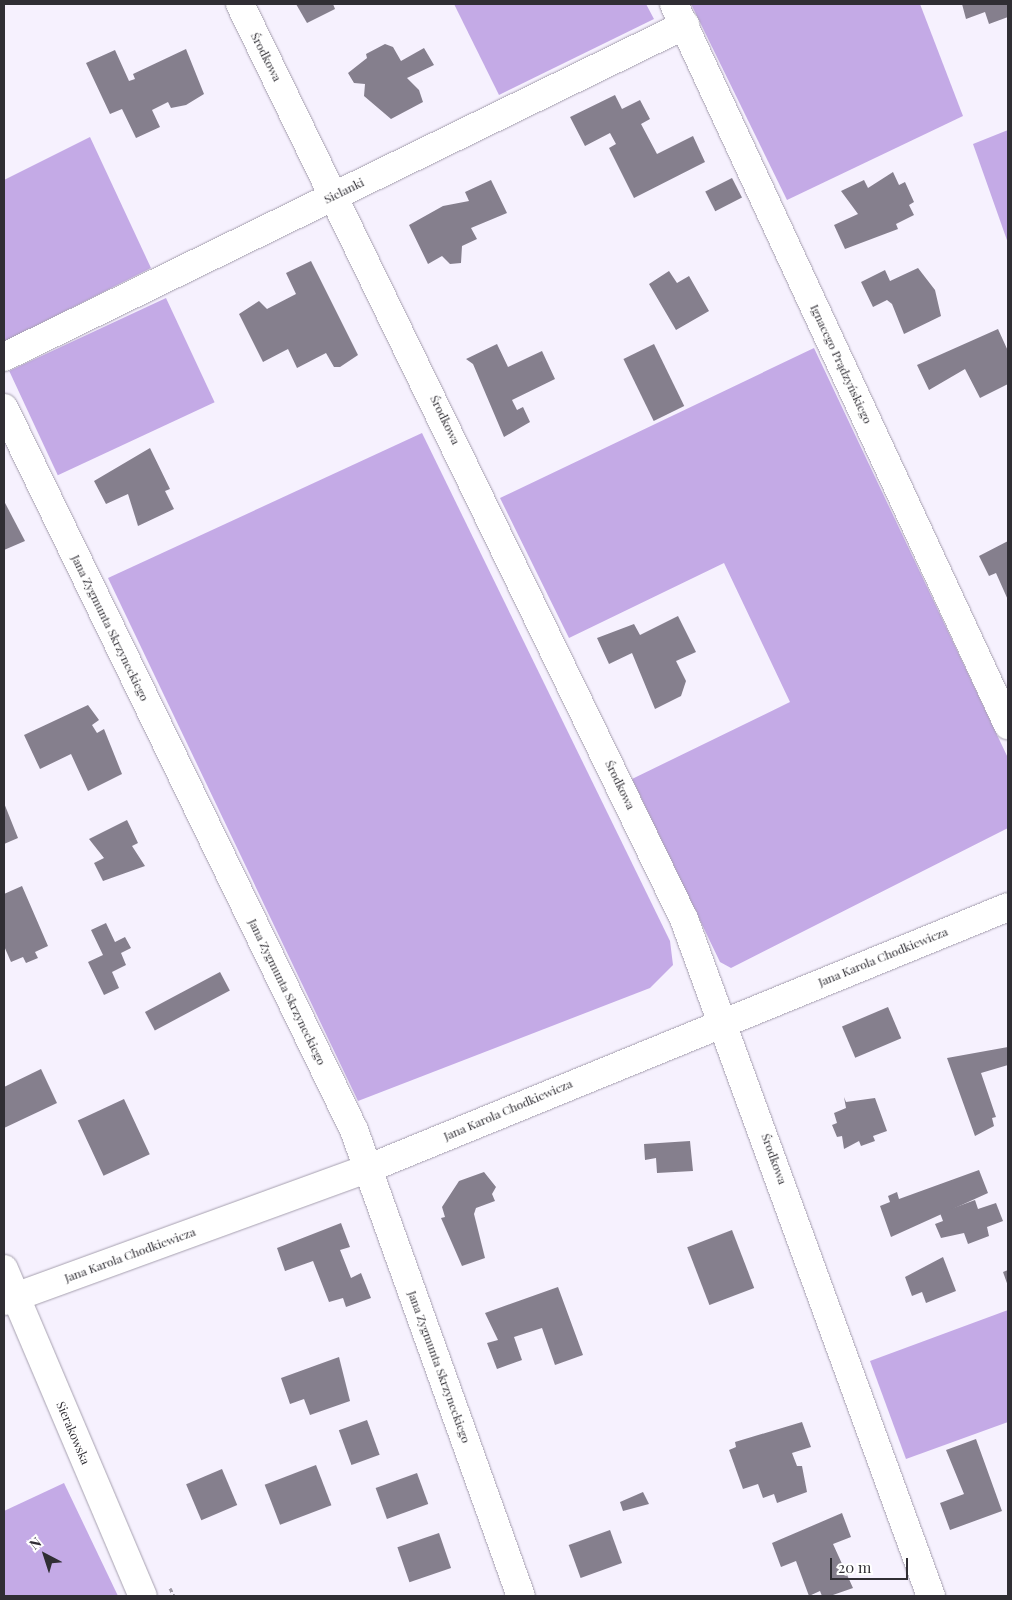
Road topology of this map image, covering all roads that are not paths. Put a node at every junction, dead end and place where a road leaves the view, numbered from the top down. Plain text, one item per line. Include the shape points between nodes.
1 (240, 4) edge
2 (680, 14) edge
3 (336, 195) junction
4 (4, 357) edge
5 (4, 408) edge
6 (1008, 725) edge
7 (1008, 907) edge
8 (724, 1020) junction
9 (367, 1169) junction
10 (4, 1268) edge
11 (9, 1300) edge
12 (143, 1596) edge
13 (522, 1596) edge
14 (931, 1596) edge

1 - 3 street, Środkowa
2 - 3 street, Sielanki
2 - 6 street, Ignacego Prądzyńskiego
3 - 4 street, Sielanki
3 - 8 street, Środkowa via 684,918
5 - 9 street, Jana Zygmunta Skrzyneckiego via 354,1130
7 - 8 street, Jana Karola Chodkiewicza
8 - 9 street, Jana Karola Chodkiewicza
8 - 14 street, Środkowa
9 - 11 street, Jana Karola Chodkiewicza
9 - 13 street, Jana Zygmunta Skrzyneckiego
10 - 11 street, Sierakowska
11 - 12 street, Sierakowska

